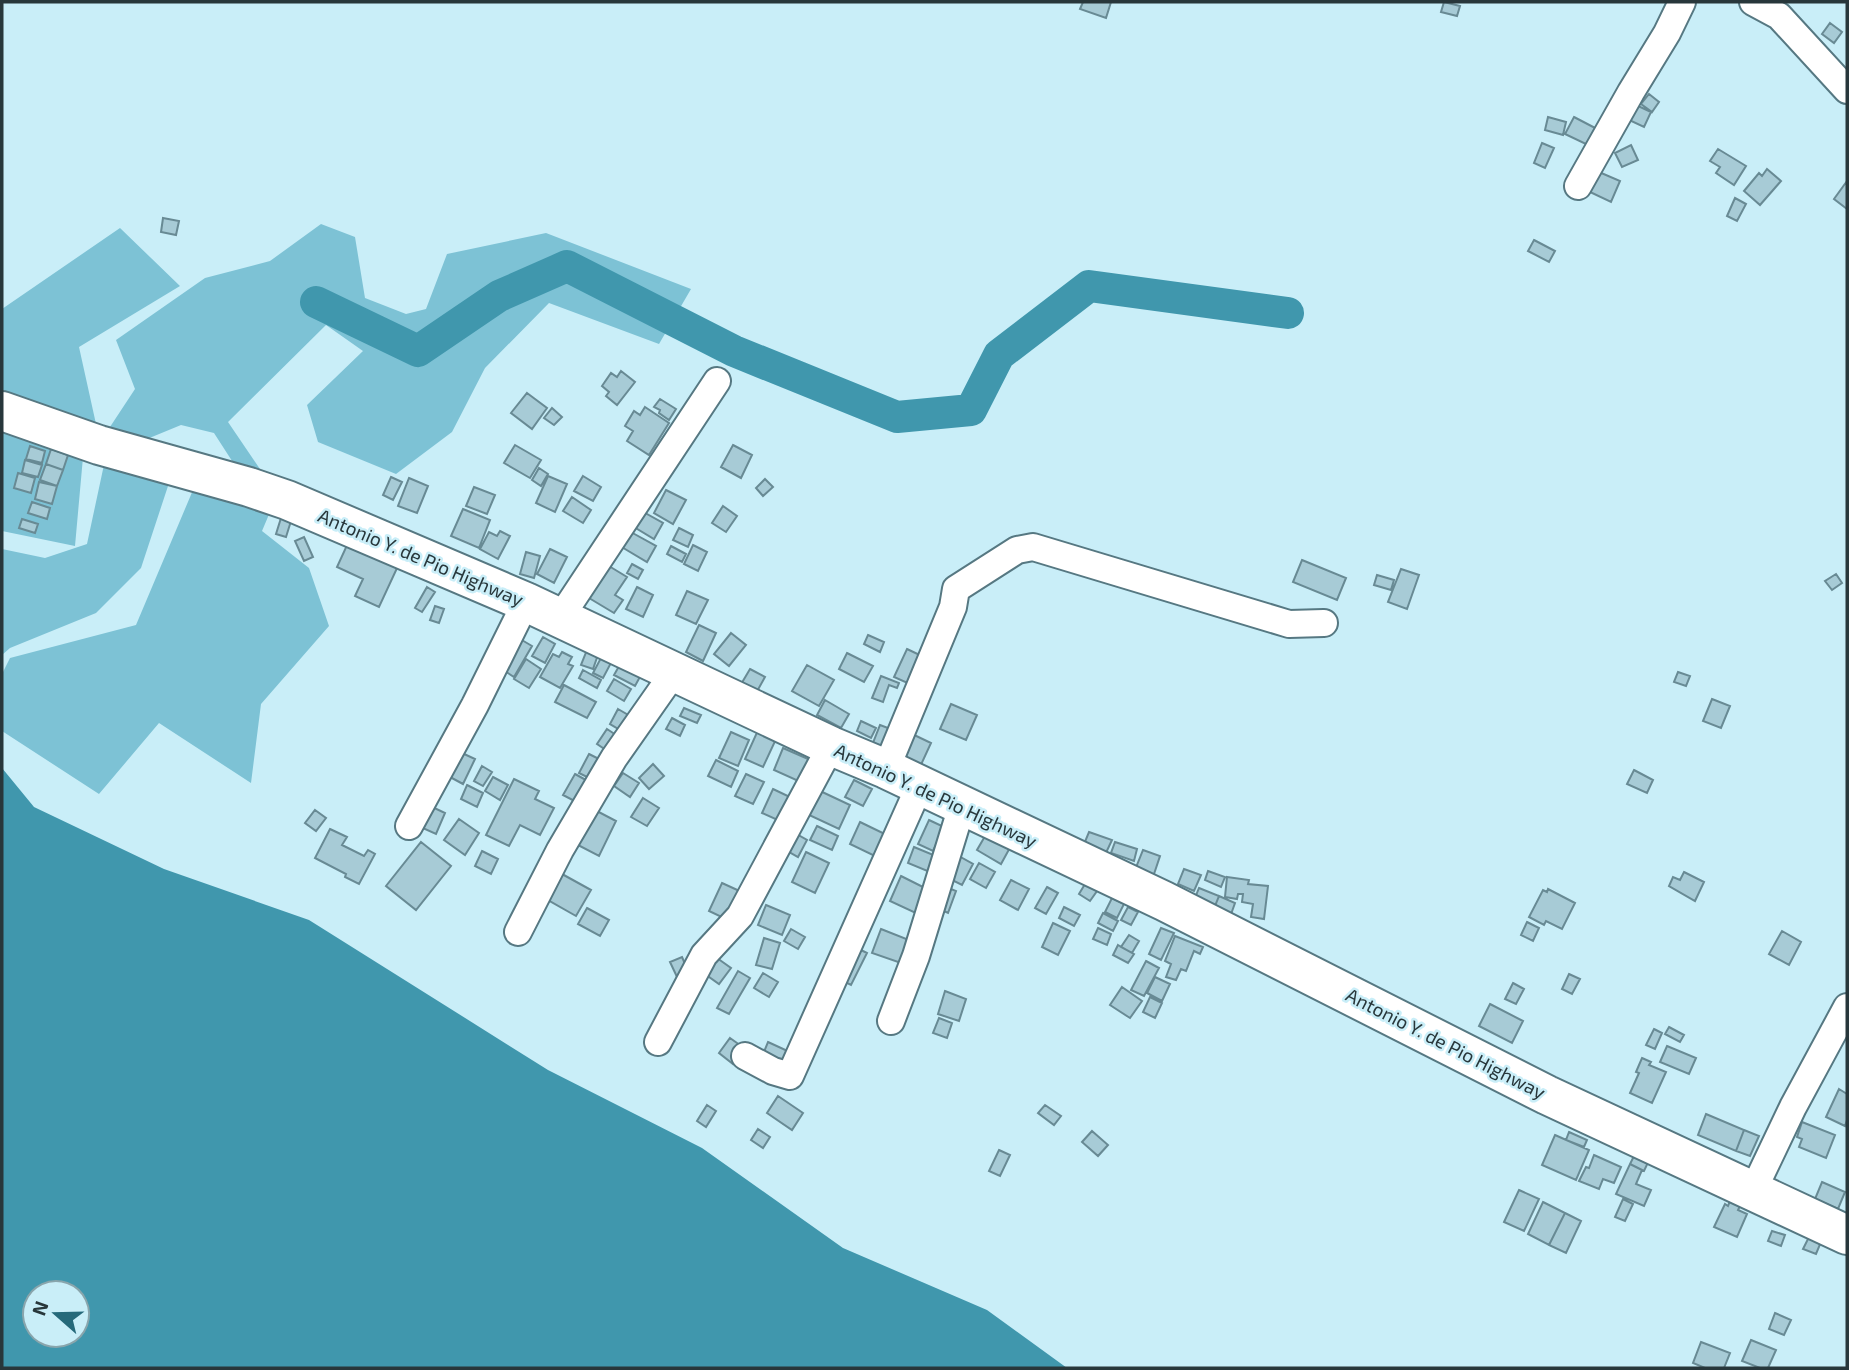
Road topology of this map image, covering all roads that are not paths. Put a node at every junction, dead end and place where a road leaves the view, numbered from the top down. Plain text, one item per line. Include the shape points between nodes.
1 (1682, 2) edge
2 (1753, 2) edge
3 (1847, 90) edge
4 (1578, 186) dead end
5 (716, 381) dead end
6 (2, 411) edge
7 (543, 610) junction
8 (1324, 623) dead end
9 (674, 671) junction
10 (831, 746) junction
11 (903, 777) junction
12 (962, 806) junction
13 (409, 825) dead end
14 (518, 932) dead end
15 (1847, 1007) edge
16 (891, 1021) dead end
17 (658, 1042) dead end
18 (745, 1056) dead end
19 (1752, 1193) junction
20 (1847, 1235) edge

1 - 4 street
2 - 3 street via 1779,16
5 - 7 street
6 - 7 highway, Antonio Y. de Pio Highway via 99,445 287,500
7 - 9 highway, Antonio Y. de Pio Highway
7 - 13 street via 475,705
8 - 11 street via 1289,624 1033,547 1017,550 956,589
9 - 10 highway, Antonio Y. de Pio Highway
9 - 14 street via 614,758
10 - 11 highway, Antonio Y. de Pio Highway
10 - 17 street via 740,916 704,955
11 - 12 highway, Antonio Y. de Pio Highway
11 - 18 street via 790,1076
12 - 16 street
12 - 19 highway, Antonio Y. de Pio Highway via 1164,901
15 - 19 street
19 - 20 highway, Antonio Y. de Pio Highway

